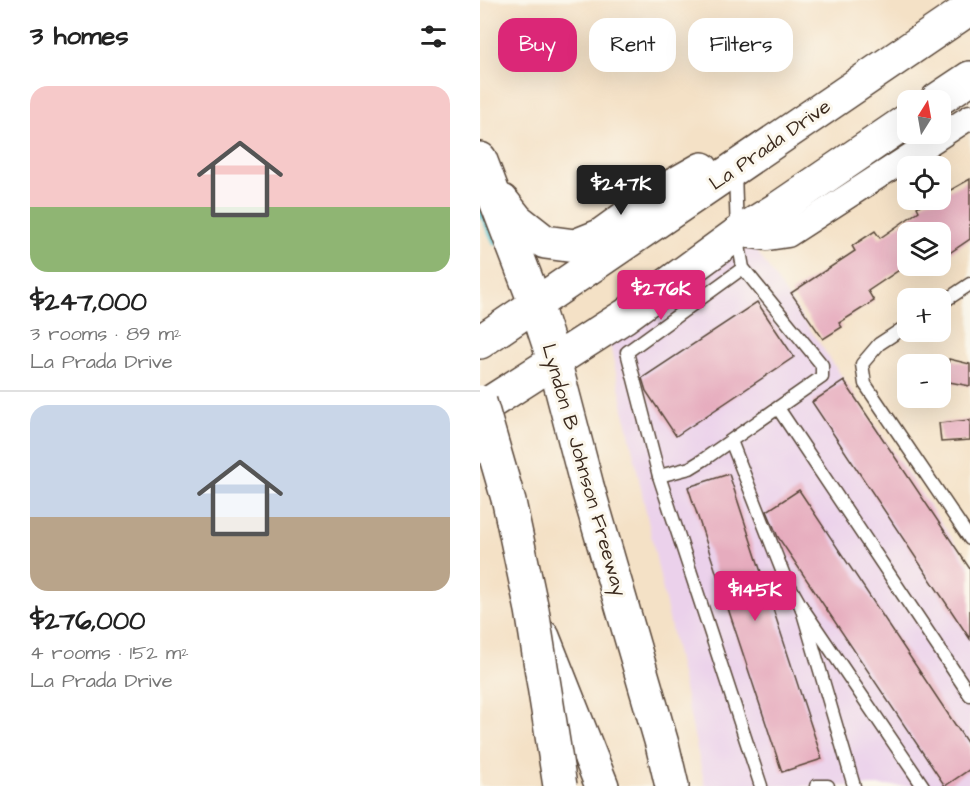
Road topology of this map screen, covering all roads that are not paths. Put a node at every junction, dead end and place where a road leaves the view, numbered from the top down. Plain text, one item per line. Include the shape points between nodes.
1 (970, 8) edge
2 (970, 78) edge
3 (951, 91) edge
4 (813, 114) junction
5 (970, 117) edge
6 (897, 128) edge
7 (480, 159) edge
8 (735, 170) junction
9 (492, 189) junction
10 (736, 234) junction
11 (743, 268) junction
12 (970, 284) edge
13 (951, 296) edge
14 (536, 305) junction
15 (897, 333) edge
16 (480, 342) edge
17 (554, 360) junction
18 (480, 402) edge
19 (778, 408) junction
20 (480, 409) edge
21 (730, 441) junction
22 (659, 476) junction
23 (970, 539) edge
24 (801, 606) junction
25 (532, 610) junction
26 (970, 694) edge
27 (560, 786) edge
28 (602, 786) edge
29 (672, 786) edge
30 (761, 786) edge
31 (816, 786) edge
32 (828, 786) edge
33 (854, 786) edge
34 (923, 786) edge

1 - 4 main road, La Prada Drive
2 - 3 main road
4 - 8 main road, La Prada Drive
4 - 9 main road via 765,130 658,194 600,236 575,246 545,242 517,220
5 - 10 street via 788,235 768,238
6 - 10 main road
7 - 9 main road, Lyndon B Johnson Freeway
8 - 10 lane
8 - 14 main road, La Prada Drive
9 - 14 main road, Lyndon B Johnson Freeway
10 - 11 lane
10 - 17 main road via 625,316
11 - 19 lane via 822,366 818,381
11 - 22 lane via 627,352
12 - 13 lane
14 - 16 main road, La Prada Drive
14 - 17 main road, Lyndon B Johnson Freeway
15 - 23 lane via 879,344 862,364 865,384
17 - 20 main road
17 - 29 main road, Lyndon B Johnson Freeway
18 - 25 main road, bridge via 509,502
19 - 21 lane
19 - 26 lane
21 - 22 lane via 690,468
21 - 24 lane via 785,578
22 - 30 lane
24 - 33 lane
24 - 34 lane
25 - 27 main road, bridge
25 - 28 main road, bridge
31 - 32 lane

